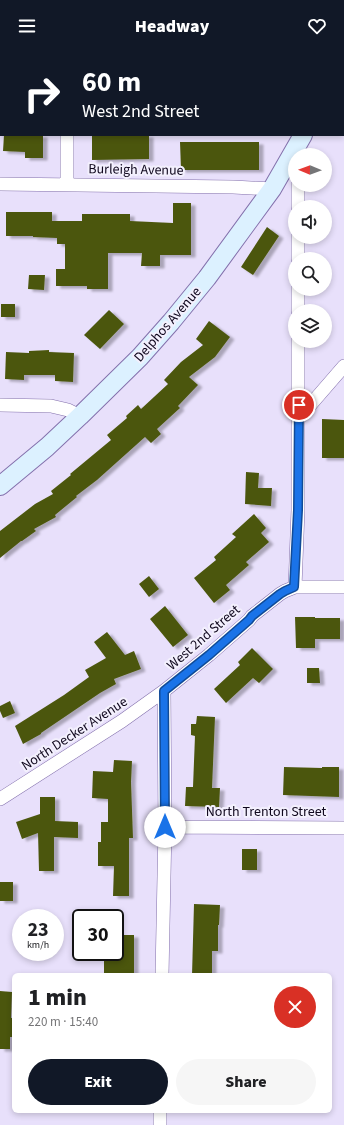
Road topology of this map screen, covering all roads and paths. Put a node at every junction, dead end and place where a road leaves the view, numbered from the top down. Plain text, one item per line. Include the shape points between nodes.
1 (67, 136) edge
2 (301, 142) edge
3 (0, 184) edge
4 (67, 185) junction
5 (272, 190) junction
6 (298, 348) edge
7 (344, 366) edge
8 (0, 405) edge
9 (80, 416) junction
10 (299, 418) junction
11 (0, 486) edge
12 (294, 587) junction
13 (344, 587) edge
14 (164, 691) junction
15 (0, 799) edge
16 (165, 827) junction
17 (344, 828) edge
18 (162, 973) edge
19 (160, 1113) edge
20 (160, 1125) edge

1 - 4 street
2 - 5 street, Delphos Avenue
3 - 4 street, Burleigh Avenue
4 - 5 street, Burleigh Avenue via 233,187
5 - 9 street, Delphos Avenue via 171,322 140,357
6 - 10 street
7 - 10 street
8 - 9 street via 51,406
9 - 11 street, Delphos Avenue
10 - 12 street
12 - 13 street
12 - 14 street, West 2nd Street via 274,598
14 - 15 street, North Decker Avenue
14 - 16 street, West 2nd Street
16 - 17 street, North Trenton Street
16 - 18 street, West 2nd Street
19 - 20 street

